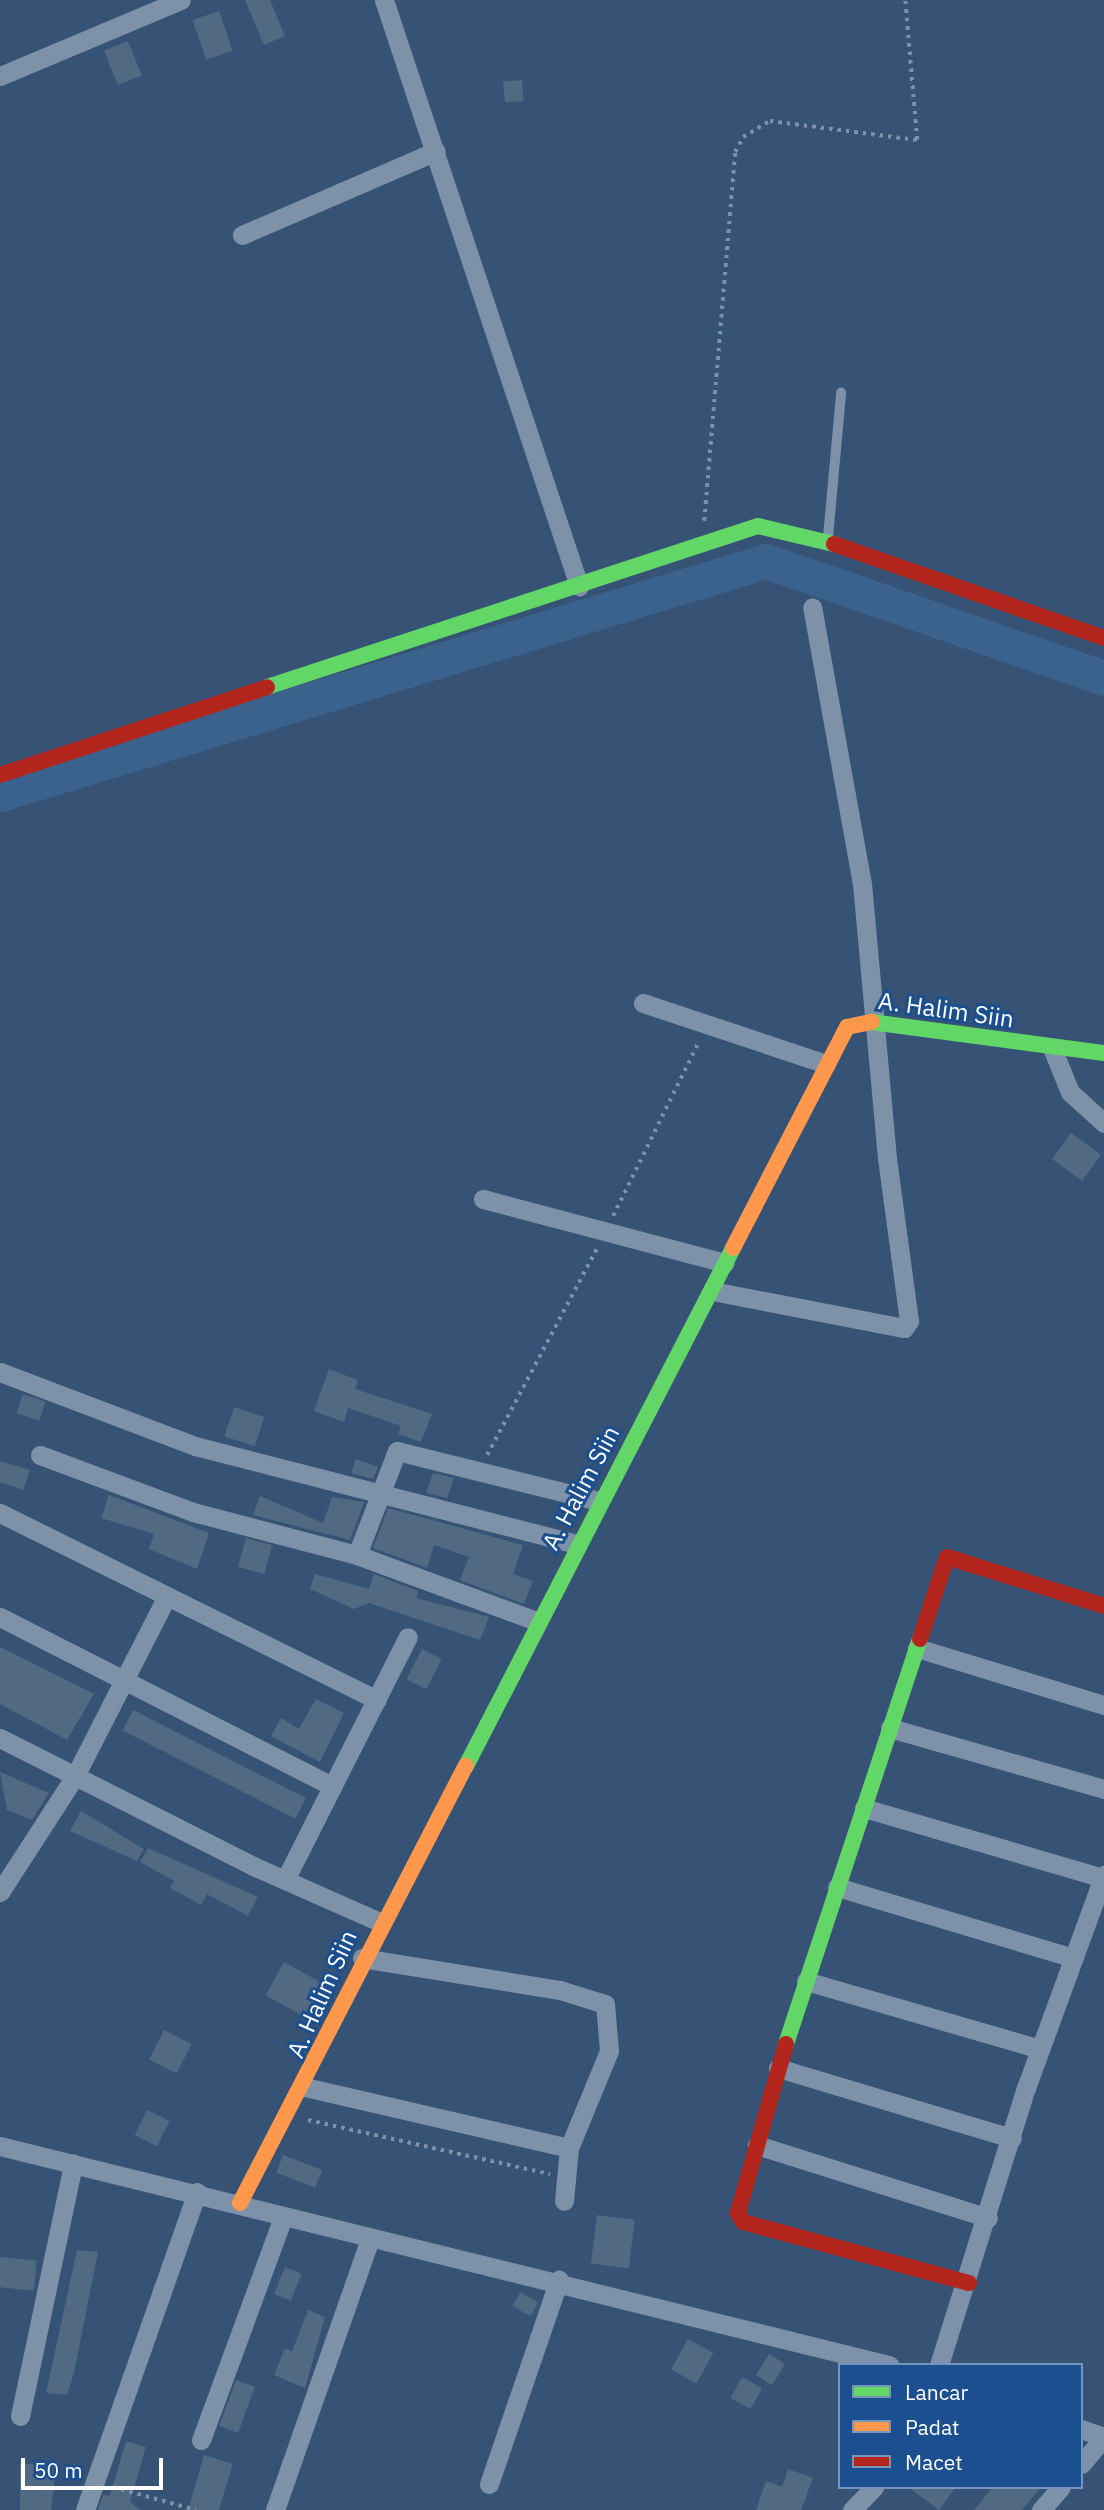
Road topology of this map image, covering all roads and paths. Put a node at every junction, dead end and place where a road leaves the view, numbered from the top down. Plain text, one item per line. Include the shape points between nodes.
1 (181, 0) edge
2 (384, 0) edge
3 (905, 0) edge
4 (0, 76) edge
5 (436, 151) junction
6 (242, 235) dead end
7 (841, 393) dead end
8 (827, 541) junction
9 (703, 544) junction
10 (579, 586) junction
11 (812, 607) dead end
12 (1104, 638) edge
13 (0, 775) edge
14 (643, 1003) dead end
15 (874, 1022) junction
16 (1052, 1048) junction
17 (1104, 1053) edge
18 (816, 1058) junction
19 (1104, 1123) edge
20 (483, 1199) dead end
21 (725, 1262) junction
22 (712, 1290) junction
23 (0, 1372) edge
24 (40, 1455) dead end
25 (378, 1495) junction
26 (599, 1501) junction
27 (0, 1514) edge
28 (577, 1544) junction
29 (357, 1555) junction
30 (167, 1596) junction
31 (1104, 1606) edge
32 (0, 1617) edge
33 (536, 1621) junction
34 (408, 1637) dead end
35 (917, 1648) junction
36 (125, 1680) junction
37 (377, 1700) junction
38 (1104, 1705) edge
39 (890, 1728) junction
40 (0, 1738) edge
41 (75, 1776) junction
42 (332, 1786) junction
43 (1104, 1789) edge
44 (864, 1808) junction
45 (1103, 1877) edge
46 (285, 1880) junction
47 (837, 1887) junction
48 (0, 1892) edge
49 (380, 1922) junction
50 (362, 1958) junction
51 (1074, 1958) junction
52 (806, 1981) junction
53 (1040, 2049) junction
54 (778, 2068) junction
55 (305, 2087) junction
56 (286, 2115) junction
57 (1012, 2138) junction
58 (757, 2145) junction
59 (0, 2146) edge
60 (569, 2148) junction
61 (73, 2164) junction
62 (566, 2178) junction
63 (197, 2192) junction
64 (564, 2201) dead end
65 (240, 2203) junction
66 (282, 2217) junction
67 (988, 2218) junction
68 (370, 2239) junction
69 (559, 2280) junction
70 (969, 2283) junction
71 (881, 2363) edge
72 (940, 2363) edge
73 (20, 2416) dead end
74 (1083, 2430) edge
75 (201, 2440) dead end
76 (1083, 2462) edge
77 (90, 2480) junction
78 (489, 2484) dead end
79 (872, 2489) edge
80 (1059, 2489) edge
81 (85, 2510) edge
82 (196, 2510) edge
83 (275, 2510) edge
84 (852, 2510) edge
85 (1041, 2510) edge

1 - 4 street
2 - 5 street
3 - 9 path via 917,140 770,121 743,136 735,152
5 - 6 street
5 - 10 street
7 - 8 lane
8 - 9 street via 758,526
8 - 12 street
9 - 10 street
10 - 13 street
11 - 15 street via 862,884
14 - 18 street
15 - 16 street, A. Halim Siin
15 - 18 street, A. Halim Siin via 847,1027
15 - 22 street via 908,1326
16 - 17 street, A. Halim Siin
16 - 19 street via 1070,1092
18 - 21 street, A. Halim Siin
20 - 21 street
21 - 22 street, A. Halim Siin
22 - 26 street, A. Halim Siin
23 - 25 street via 195,1446
24 - 29 street via 193,1512
25 - 26 street via 397,1451
25 - 28 street
25 - 29 street
26 - 28 street, A. Halim Siin
27 - 30 street
28 - 33 street, A. Halim Siin
29 - 33 street
30 - 36 street
30 - 37 street
31 - 35 street via 947,1557
32 - 36 street
33 - 49 street, A. Halim Siin
34 - 37 street
35 - 38 street
35 - 39 street
36 - 41 street
36 - 42 street
37 - 42 street
39 - 43 street
39 - 44 street
40 - 41 street
41 - 46 street
41 - 48 street
42 - 46 street
44 - 45 street
44 - 47 street
45 - 51 street
46 - 49 street
47 - 51 street
47 - 52 street
49 - 50 street, A. Halim Siin
50 - 55 street, A. Halim Siin
50 - 60 street via 559,1990 605,2004 609,2051
51 - 53 street
52 - 53 street
52 - 54 street
53 - 57 street
54 - 57 street
54 - 58 street
55 - 56 street, A. Halim Siin
55 - 60 street
56 - 62 path
56 - 65 street, A. Halim Siin
57 - 67 street
58 - 67 street
58 - 70 street via 738,2213 743,2222
59 - 61 street
60 - 62 street
61 - 63 street
61 - 73 street
62 - 64 street
63 - 65 street
63 - 77 street via 137,2373
65 - 66 street
66 - 68 street
66 - 75 street
67 - 70 street
68 - 69 street
68 - 83 street
69 - 71 street
69 - 78 street
70 - 72 street
74 - 76 street via 1104,2437
77 - 81 street
77 - 82 path
79 - 84 street
80 - 85 street

